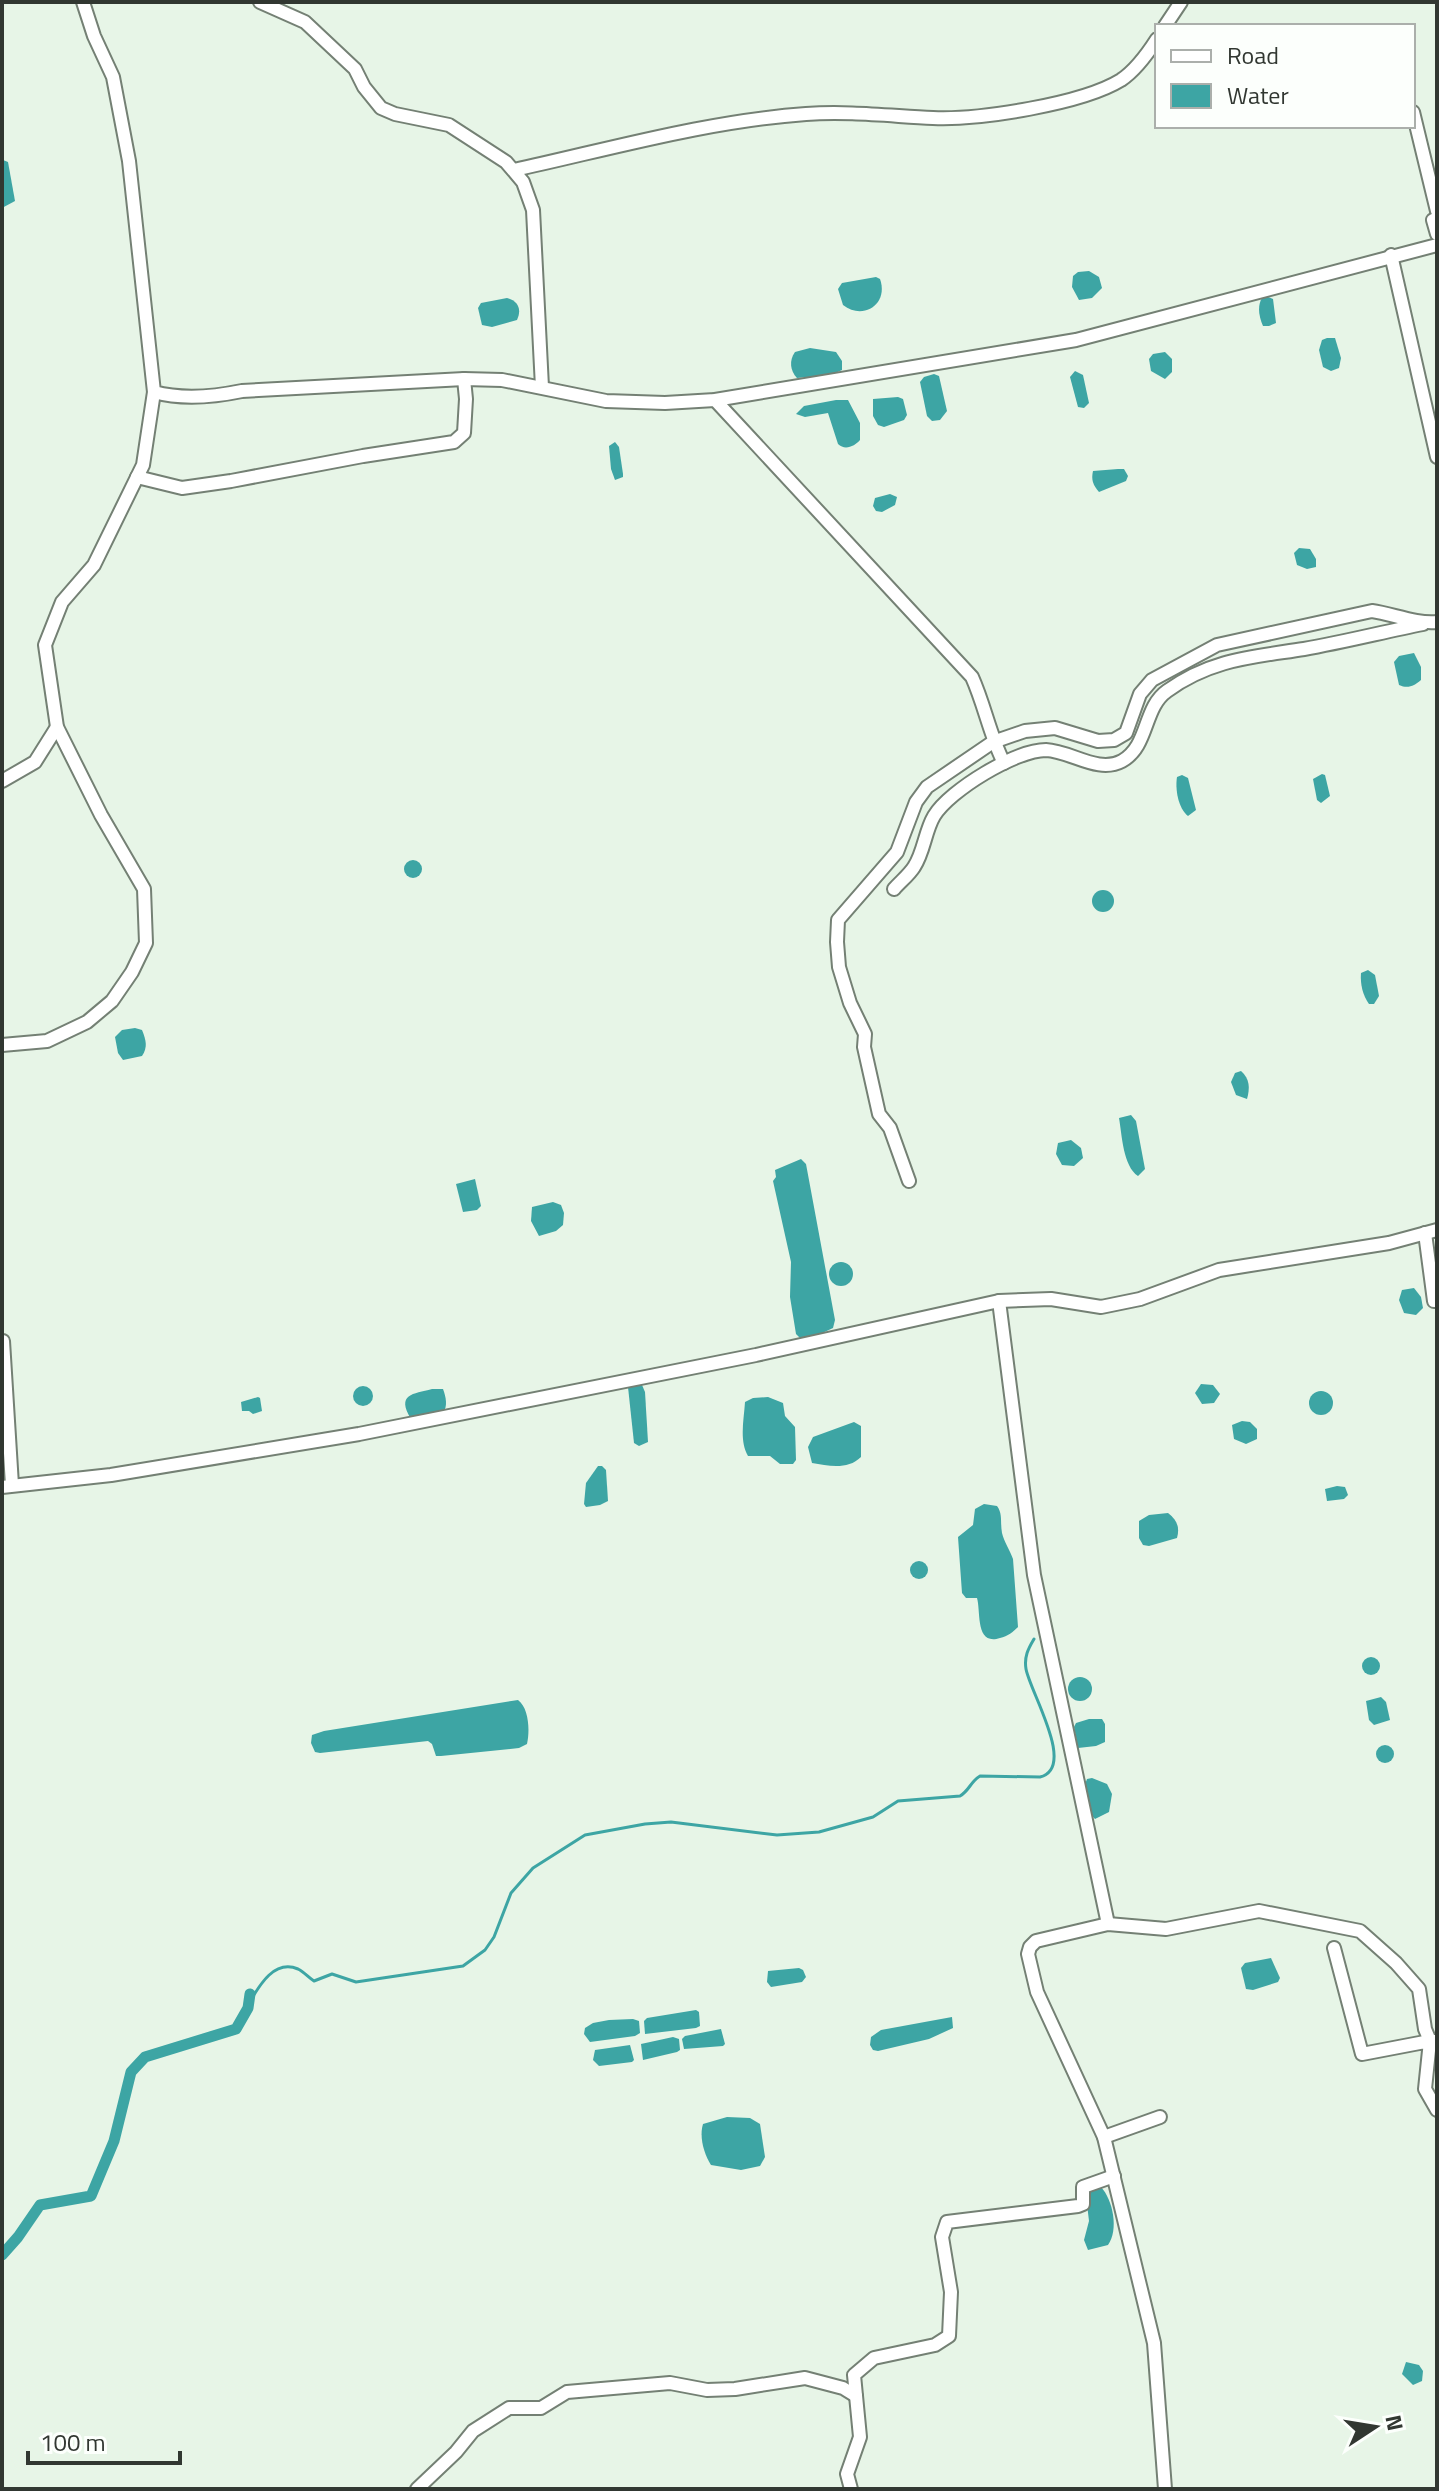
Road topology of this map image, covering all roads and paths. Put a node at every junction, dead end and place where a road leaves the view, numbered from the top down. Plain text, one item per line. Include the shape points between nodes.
1 (83, 2) edge
2 (260, 2) edge
3 (1181, 2) edge
4 (1166, 24) edge
5 (1155, 42) edge
6 (1415, 120) edge
7 (514, 170) junction
8 (1437, 211) edge
9 (1437, 218) edge
10 (1437, 234) edge
11 (1437, 245) edge
12 (1391, 255) junction
13 (464, 379) junction
14 (542, 387) junction
15 (154, 392) junction
16 (715, 400) junction
17 (1437, 457) edge
18 (137, 477) junction
19 (1430, 622) edge
20 (57, 727) junction
21 (993, 742) junction
22 (1004, 763) junction
23 (2, 781) edge
24 (894, 889) dead end
25 (2, 1045) edge
26 (909, 1181) dead end
27 (1431, 1231) edge
28 (999, 1301) junction
29 (1437, 1301) edge
30 (3, 1341) edge
31 (7, 1486) edge
32 (1108, 1924) junction
33 (1334, 1948) dead end
34 (1433, 2041) edge
35 (1437, 2110) edge
36 (1160, 2117) dead end
37 (1104, 2137) junction
38 (1114, 2176) junction
39 (856, 2396) junction
40 (417, 2489) edge
41 (851, 2489) edge
42 (1165, 2489) edge

1 - 15 street via 113,77 129,161
2 - 7 street via 305,22 355,69 381,108 449,125
3 - 4 street
5 - 7 street via 1122,79 1081,96 991,116 807,114 728,124
6 - 8 street
7 - 14 street via 530,194 533,210
9 - 10 street
11 - 12 street
12 - 16 street via 1076,340
12 - 17 street
13 - 14 street
13 - 15 street via 214,397
13 - 18 street via 464,433 454,442 182,488
14 - 16 street via 606,401
15 - 18 street
16 - 21 street via 972,677
18 - 20 street via 94,565 62,602 45,645
19 - 21 street via 1372,611 1231,641 1152,680 1140,694 1126,733 1114,740 1098,741 1055,728
19 - 22 street via 1219,663 1164,693 1132,755 1119,763 1100,765 1050,750
20 - 23 street via 35,762
20 - 25 street via 144,889 146,943 112,1001 87,1022 47,1041
21 - 22 street
21 - 26 street via 927,787 897,852 838,920 839,967 865,1034 879,1114 890,1128
22 - 24 street via 947,799 915,866
27 - 28 street via 1389,1243 1219,1270 1140,1299 1101,1307 1051,1299
27 - 29 street
28 - 31 street via 741,1359 359,1434 111,1475
28 - 32 street via 1034,1575
30 - 31 street
32 - 34 street via 1166,1929 1259,1911 1360,1931 1419,1989 1425,2029
32 - 37 street via 1036,1941 1028,1954 1037,1992
33 - 34 street via 1362,2054
34 - 35 street via 1425,2089
36 - 37 street
37 - 38 street
38 - 39 street via 1083,2187 1083,2204 1078,2206 947,2222 942,2237 951,2292 949,2336 935,2345 874,2358 854,2375
38 - 42 street via 1154,2343
39 - 40 street via 805,2378 735,2389 670,2383 567,2392 541,2408 509,2408 473,2431
39 - 41 street via 860,2437 847,2474

